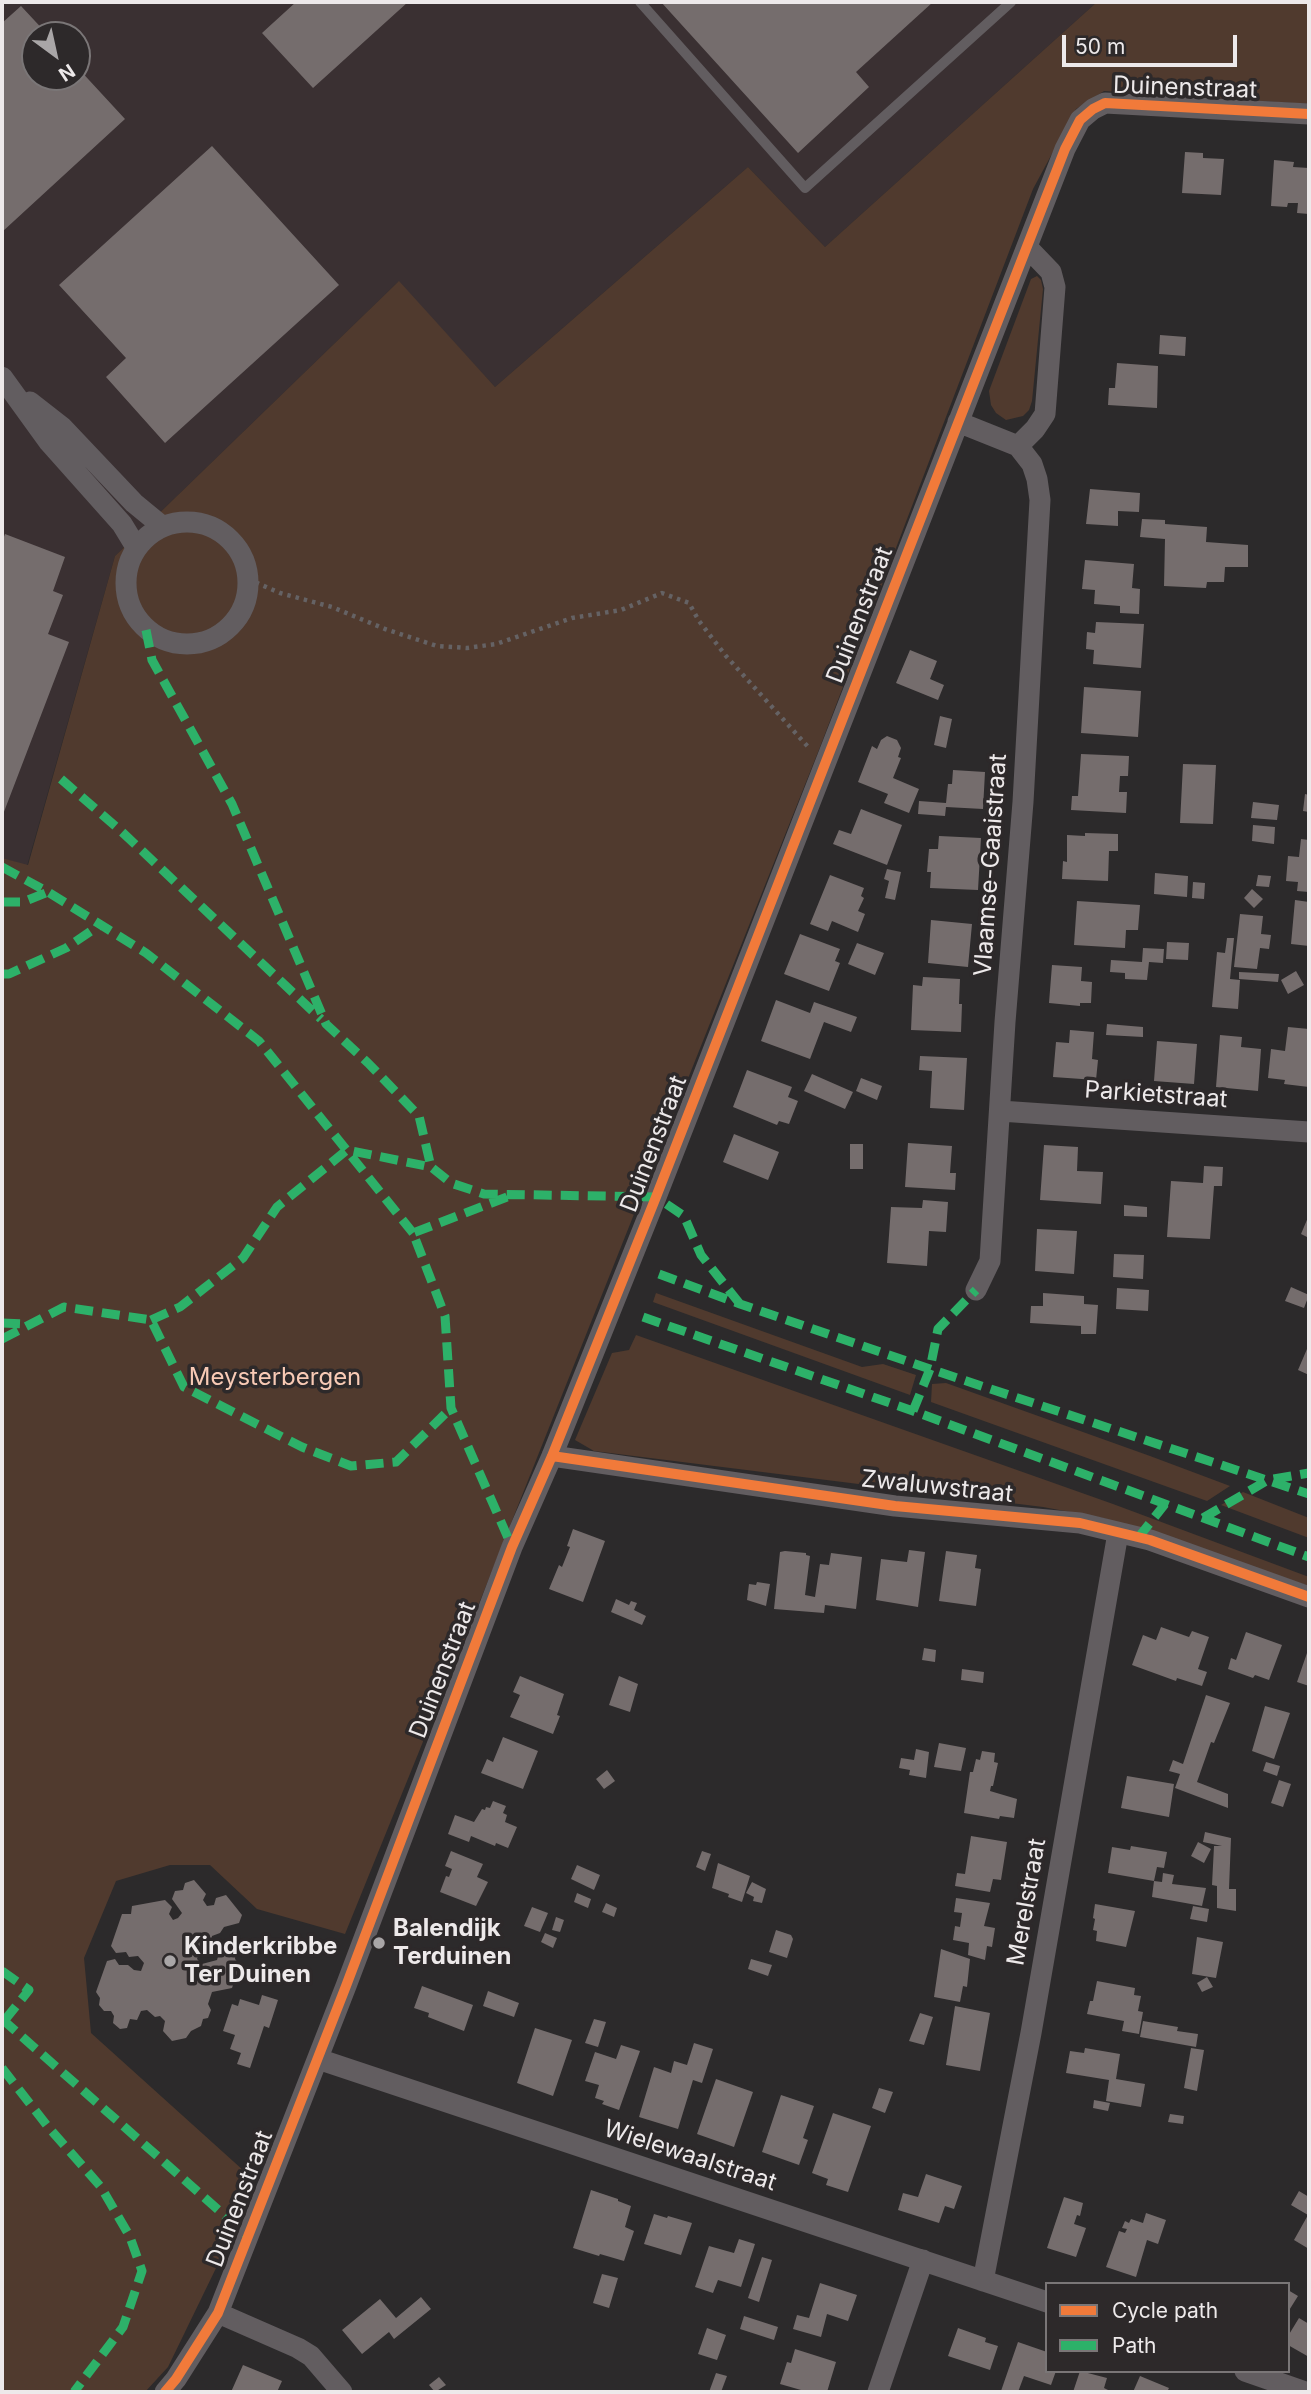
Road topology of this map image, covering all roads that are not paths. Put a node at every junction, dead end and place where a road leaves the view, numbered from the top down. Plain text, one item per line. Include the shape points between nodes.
1 (640, 2) edge
2 (1011, 2) edge
3 (1309, 114) edge
4 (1027, 247) junction
5 (4, 380) edge
6 (958, 422) junction
7 (1018, 446) junction
8 (162, 526) junction
9 (136, 547) junction
10 (1000, 1111) junction
11 (1309, 1132) edge
12 (976, 1290) dead end
13 (552, 1456) junction
14 (1118, 1533) junction
15 (1309, 1597) edge
16 (317, 2059) junction
17 (923, 2260) junction
18 (984, 2281) junction
19 (1045, 2301) edge
20 (218, 2314) junction
21 (1251, 2373) edge
22 (165, 2392) edge
23 (342, 2392) edge
24 (878, 2392) edge
25 (1305, 2392) edge

1 - 2 lane via 805,188
3 - 4 street, Duinenstraat via 1105,103 1080,120
4 - 6 street, Duinenstraat
4 - 7 street via 1051,272 1055,287 1045,414
5 - 8 street via 62,427
5 - 9 street
6 - 7 street
6 - 13 street, Duinenstraat
7 - 10 street, Vlaamse-Gaaistraat via 1032,464 1040,500
8 - 9 street
8 - 9 street via 201,522 234,543 244,560 246,599 223,633 205,642 184,644 146,630 125,590 125,575
10 - 11 street, Parkietstraat
10 - 12 street, Vlaamse-Gaaistraat via 990,1261
13 - 14 street, Zwaluwstraat via 895,1506 1080,1523
13 - 16 street, Duinenstraat via 512,1547
14 - 15 street, Zwaluwstraat
14 - 18 street, Merelstraat
16 - 17 street, Wielewaalstraat
16 - 20 street, Duinenstraat
17 - 18 street, Wielewaalstraat
17 - 24 street
18 - 19 street, Wielewaalstraat
20 - 22 street, Duinenstraat
20 - 23 street via 311,2356
21 - 25 street

